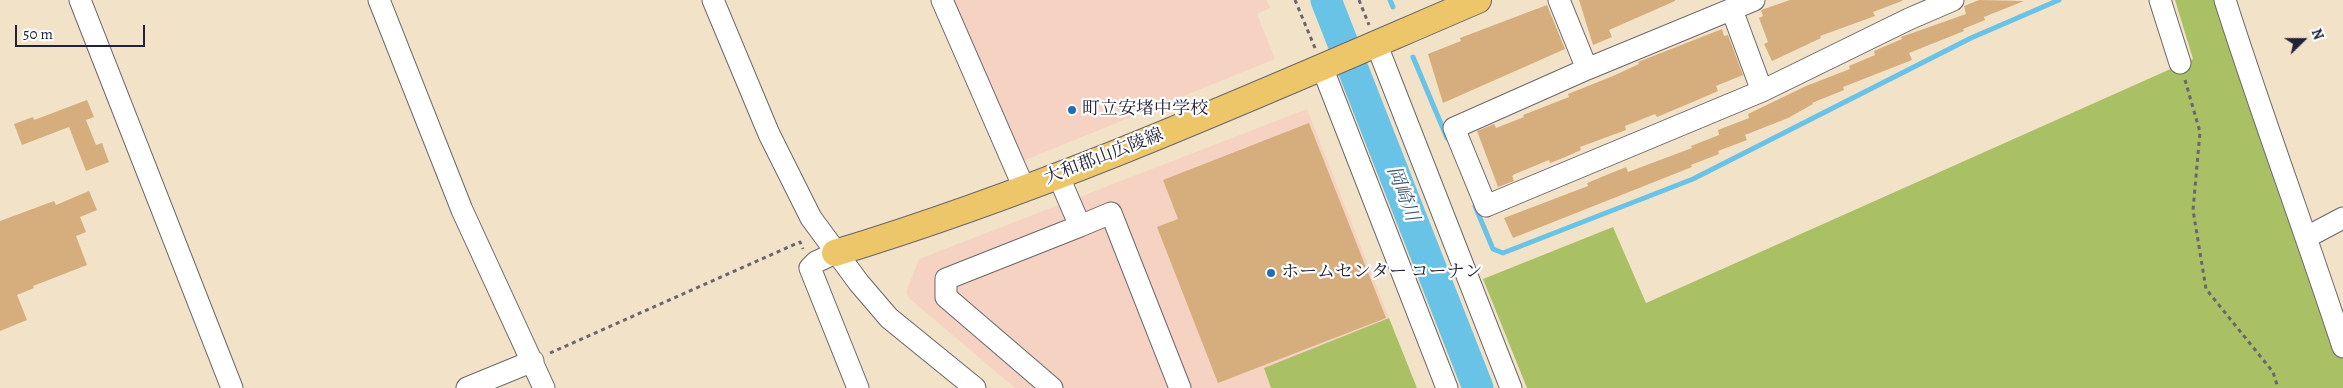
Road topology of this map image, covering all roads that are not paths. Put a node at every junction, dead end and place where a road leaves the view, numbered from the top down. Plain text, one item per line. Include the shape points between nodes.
1 (80, 0) edge
2 (379, 0) edge
3 (713, 0) edge
4 (942, 0) edge
5 (1478, 0) edge
6 (1559, 0) edge
7 (1754, 0) edge
8 (1953, 0) edge
9 (2160, 0) edge
10 (2225, 0) edge
11 (1732, 10) junction
12 (1376, 43) junction
13 (2180, 63) road end
14 (1322, 66) junction
15 (1587, 69) junction
16 (1762, 91) junction
17 (1058, 175) junction
18 (1024, 188) junction
19 (2343, 218) edge
20 (1080, 226) junction
21 (2307, 237) junction
22 (835, 252) junction
23 (2343, 347) edge
24 (533, 361) junction
25 (1050, 387) edge
26 (232, 388) edge
27 (467, 388) edge
28 (544, 388) edge
29 (858, 388) edge
30 (975, 388) edge
31 (1180, 388) edge
32 (1447, 388) edge
33 (1511, 388) edge

1 - 26 street
2 - 24 street via 462,210
3 - 22 street via 788,177
4 - 18 street
5 - 12 main road, 大和郡山広陵線
6 - 15 street
7 - 11 street
8 - 16 street
9 - 13 street
10 - 21 street
11 - 15 street
11 - 16 street
12 - 14 main road, 大和郡山広陵線
12 - 33 street
14 - 17 main road, 大和郡山広陵線 via 1142,145
14 - 32 street
15 - 16 street via 1454,128 1486,206
17 - 18 main road, 大和郡山広陵線
17 - 20 street
18 - 22 main road, 大和郡山広陵線 via 894,235
19 - 21 street
20 - 25 street via 946,279 946,297
20 - 31 street via 1111,213
21 - 23 street
22 - 29 street via 810,268
22 - 30 street via 889,318
24 - 27 street
24 - 28 street

